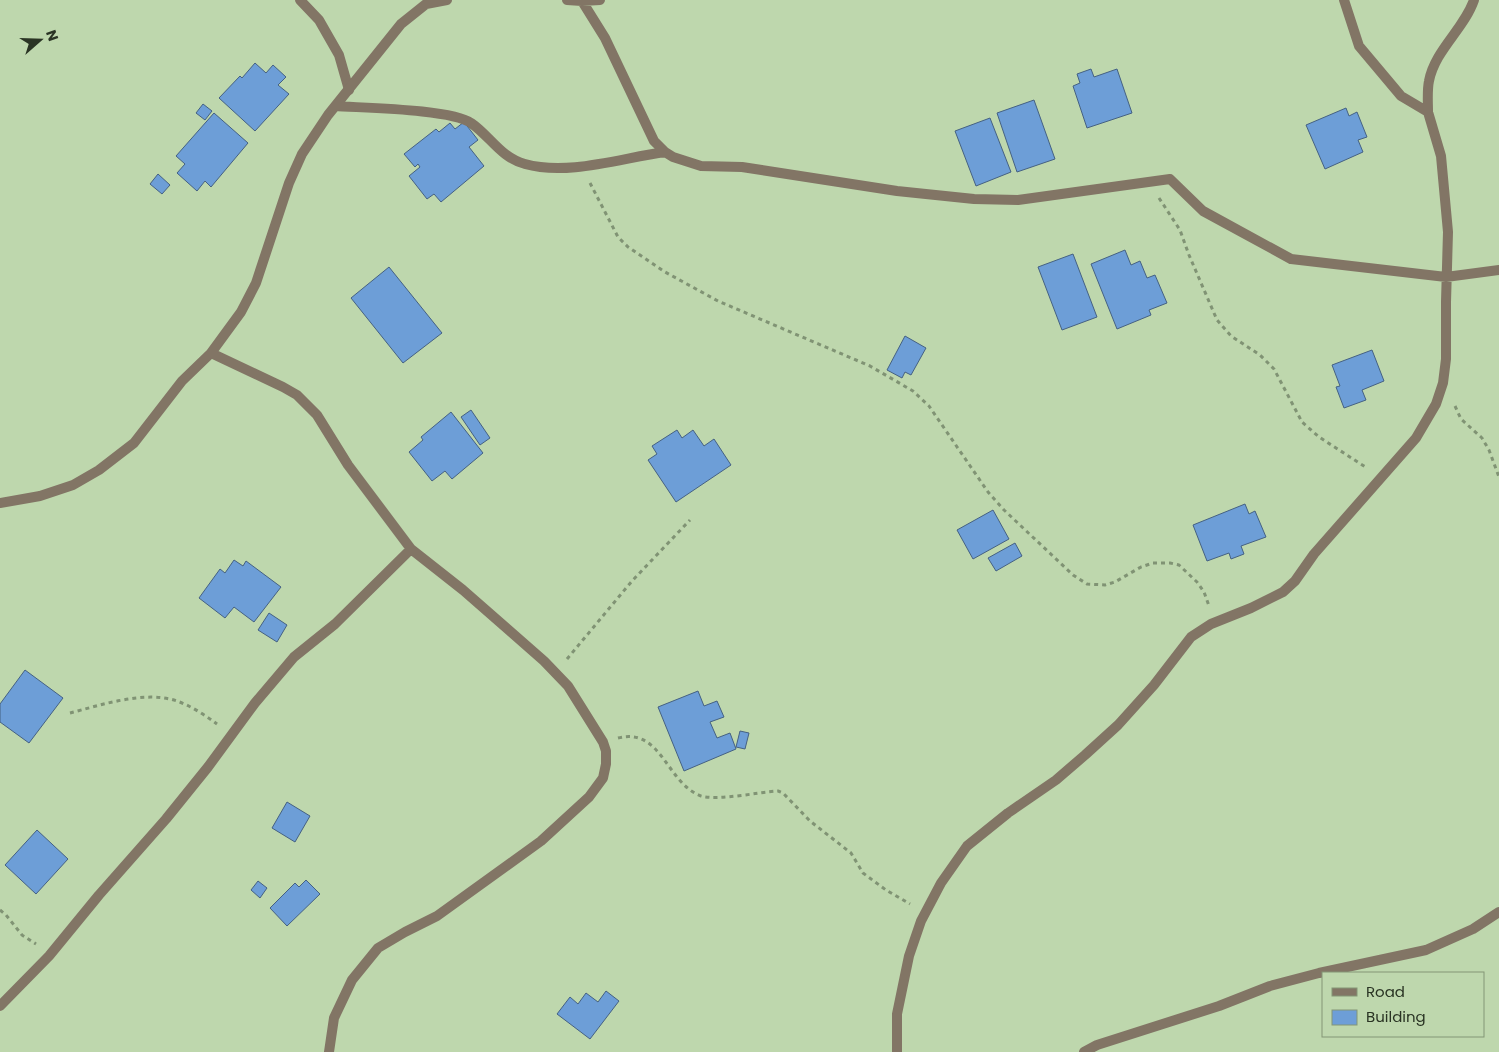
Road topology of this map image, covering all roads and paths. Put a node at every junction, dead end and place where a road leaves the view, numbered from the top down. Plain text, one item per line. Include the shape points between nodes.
1 (300, 0) edge
2 (447, 0) edge
3 (567, 0) edge
4 (600, 0) edge
5 (1344, 0) edge
6 (1474, 0) edge
7 (582, 2) junction
8 (349, 90) junction
9 (335, 106) junction
10 (1428, 112) junction
11 (665, 152) junction
12 (563, 167) junction
13 (1157, 194) dead end
14 (1499, 270) edge
15 (1446, 278) junction
16 (211, 353) junction
17 (1442, 386) junction
18 (1499, 477) edge
19 (1382, 478) junction
20 (0, 503) edge
21 (690, 520) dead end
22 (411, 549) junction
23 (1211, 624) junction
24 (555, 672) junction
25 (70, 713) dead end
26 (232, 734) junction
27 (603, 742) junction
28 (927, 909) junction
29 (0, 910) edge
30 (1499, 912) edge
31 (49, 956) junction
32 (1322, 972) edge
33 (1324, 972) edge
34 (0, 1006) edge
35 (329, 1052) edge
36 (897, 1052) edge
37 (1084, 1052) edge

1 - 8 street via 319,20 339,55
2 - 8 street via 426,4 401,24
3 - 7 street
4 - 7 street
5 - 10 street via 1359,46 1402,96
6 - 10 street via 1469,14 1439,56 1429,80
7 - 11 street via 605,38 654,141
8 - 9 street
9 - 12 street via 457,117 470,122 511,159 532,166
9 - 16 street via 302,154 289,183 256,283 241,312
10 - 15 street via 1441,156 1448,232
11 - 12 street
11 - 15 street via 701,166 742,167 897,191 974,199 1018,200 1170,179 1203,211 1291,259
12 - 23 path via 589,182 618,237 665,272 718,301 870,366 912,391 929,406 988,492 1073,575 1087,584 1105,585 1153,564 1179,565 1204,592
13 - 19 path via 1180,230 1217,320 1231,336 1260,355 1274,369 1302,422 1319,437
14 - 15 street
15 - 17 street via 1446,359
16 - 20 street via 182,381 134,443 100,470 73,486
16 - 22 street via 297,395 317,415 348,465
17 - 18 path via 1455,404 1461,420 1482,438
17 - 19 street via 1436,404 1416,438
19 - 23 street via 1283,592
21 - 24 path via 632,581
22 - 24 street via 463,590
22 - 26 street via 341,618 294,657
23 - 28 street via 1191,637 1154,685 1086,755 967,846 941,882
24 - 27 street via 568,686
25 - 26 path via 134,698 162,698 191,707
26 - 31 street via 166,818
27 - 28 path via 628,736 644,738 678,779 703,796 716,798 778,791 851,854 870,879 906,903
27 - 35 street via 606,751 603,778 589,797 555,829 437,916 378,948 352,980 334,1018
28 - 36 street via 909,956 897,1014
29 - 31 path via 22,935
30 - 33 street via 1473,929 1426,950
31 - 34 street
32 - 37 street via 1270,986

